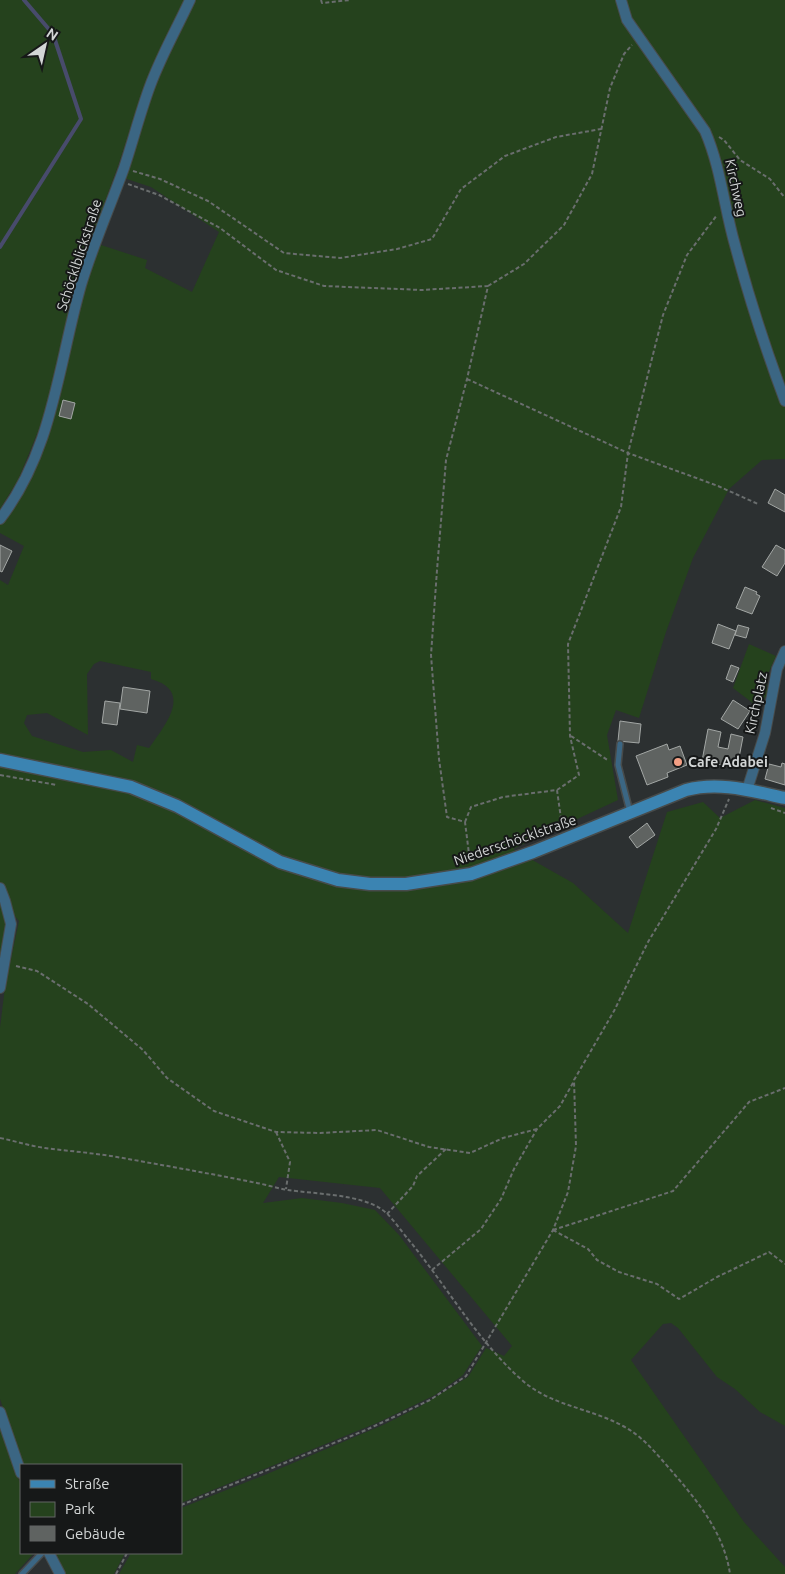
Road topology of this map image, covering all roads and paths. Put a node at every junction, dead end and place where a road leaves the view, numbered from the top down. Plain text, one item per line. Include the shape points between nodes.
1 (190, 0) edge
2 (320, 0) edge
3 (350, 0) edge
4 (621, 0) edge
5 (639, 38) junction
6 (601, 129) junction
7 (705, 131) junction
8 (124, 168) junction
9 (119, 181) junction
10 (785, 198) edge
11 (725, 203) junction
12 (488, 286) junction
13 (467, 380) junction
14 (785, 401) edge
15 (628, 454) junction
16 (758, 504) dead end
17 (0, 519) edge
18 (785, 651) edge
19 (570, 736) junction
20 (620, 744) dead end
21 (0, 760) edge
22 (618, 765) junction
23 (0, 775) edge
24 (64, 787) dead end
25 (557, 790) junction
26 (747, 790) junction
27 (730, 796) dead end
28 (785, 798) edge
29 (630, 813) junction
30 (466, 822) junction
31 (564, 839) junction
32 (471, 874) junction
33 (0, 888) edge
34 (4, 965) junction
35 (0, 988) edge
36 (574, 1080) junction
37 (785, 1088) edge
38 (537, 1129) junction
39 (276, 1132) junction
40 (0, 1138) edge
41 (446, 1149) junction
42 (286, 1190) junction
43 (387, 1214) junction
44 (553, 1230) junction
45 (785, 1264) edge
46 (432, 1270) junction
47 (486, 1343) junction
48 (0, 1412) edge
49 (20, 1470) edge
50 (182, 1505) edge
51 (41, 1554) edge
52 (50, 1554) edge
53 (126, 1554) edge
54 (22, 1574) edge
55 (60, 1574) edge
56 (116, 1574) edge
57 (730, 1574) edge

1 - 8 street, Schöcklblickstraße via 150,86
2 - 3 path via 322,3
4 - 5 street, Kirchweg via 627,20
5 - 6 path via 624,54 610,88
5 - 7 street, Kirchweg
6 - 8 path via 556,138 505,156 461,189 432,239 397,249 340,258 284,253 208,201 160,179
6 - 12 path via 592,174 564,224 524,264
7 - 10 path via 724,140 740,160 770,179
7 - 11 street, Kirchweg via 714,152
8 - 9 street, Schöcklblickstraße
9 - 12 path via 159,195 220,228 276,270 324,286 422,290
9 - 17 street, Schöcklblickstraße via 81,287 50,417 26,475
11 - 14 street, Kirchweg via 734,245
11 - 15 path via 686,255 663,315
12 - 13 path
13 - 15 path
13 - 30 path via 446,460 431,654 447,816
15 - 16 path
15 - 19 path via 620,507 568,644
18 - 26 street, Kirchplatz via 777,669 765,733
19 - 22 path
19 - 25 path via 580,775
20 - 22 lane
21 - 32 main road, Niederschöcklstraße via 131,787 176,806 280,862 338,880 406,884
22 - 29 lane
23 - 24 path
25 - 30 path via 503,796 471,807
25 - 31 path
26 - 28 main road, Niederschöcklstraße
26 - 29 main road, Niederschöcklstraße via 700,786
27 - 36 path via 716,829 648,942 614,1011
29 - 31 main road, Niederschöcklstraße
30 - 32 path
31 - 32 main road, Niederschöcklstraße
33 - 34 street via 11,924
34 - 35 street
34 - 39 path via 37,970 88,1004 143,1050 167,1078 214,1111
36 - 38 path via 560,1106
36 - 44 path via 576,1146 568,1192
37 - 44 path via 750,1102 673,1191
38 - 41 path via 503,1138 470,1153
38 - 46 path via 501,1199 481,1229
39 - 41 path via 377,1130 429,1147
39 - 42 path via 290,1162
40 - 42 path via 42,1148 113,1156
41 - 43 path via 417,1176
42 - 43 path via 363,1201
43 - 46 path
44 - 45 path via 588,1249 597,1260 619,1272 657,1284 680,1299 769,1252
44 - 47 path
46 - 47 path
47 - 50 path via 466,1376 430,1400 366,1430
47 - 57 path via 522,1381 541,1394 601,1415 640,1437 706,1514 722,1547
48 - 49 street
51 - 54 lane
52 - 55 street
53 - 56 path

